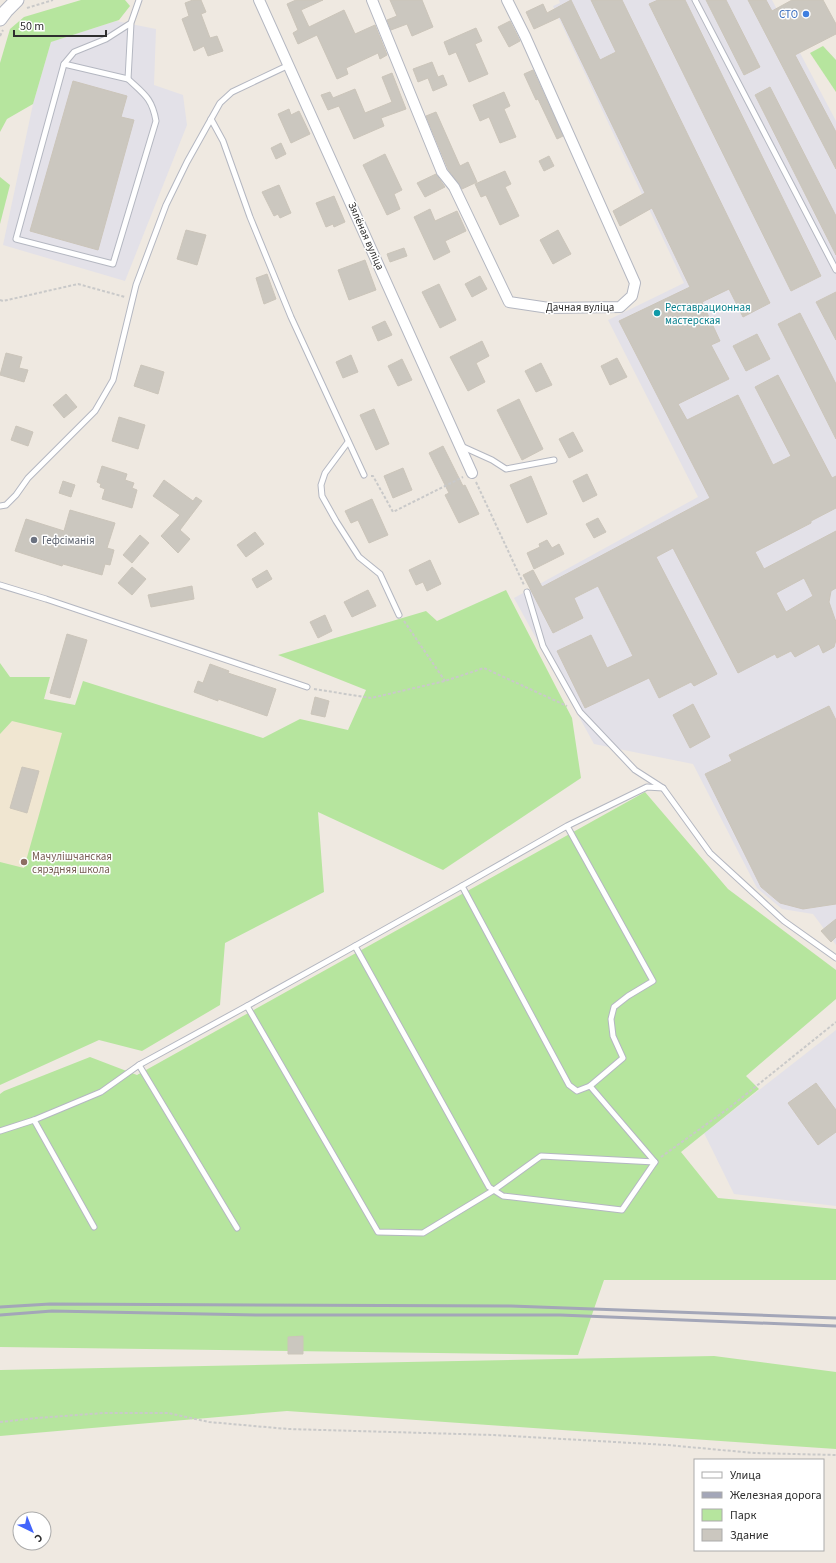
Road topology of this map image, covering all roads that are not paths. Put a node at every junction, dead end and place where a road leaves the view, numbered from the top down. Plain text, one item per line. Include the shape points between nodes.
1 (17, 0) edge
2 (139, 0) edge
3 (259, 0) edge
4 (372, 0) edge
5 (507, 0) edge
6 (695, 0) edge
7 (0, 19) edge
8 (131, 23) junction
9 (64, 64) junction
10 (289, 65) junction
11 (128, 79) junction
12 (211, 119) junction
13 (836, 270) edge
14 (348, 442) junction
15 (460, 446) junction
16 (554, 460) dead end
17 (472, 473) road end
18 (364, 475) road end
19 (0, 506) edge
20 (0, 585) edge
21 (527, 592) road end
22 (399, 615) road end
23 (307, 687) road end
24 (663, 788) junction
25 (567, 826) junction
26 (462, 886) junction
27 (354, 946) junction
28 (836, 958) edge
29 (247, 1006) junction
30 (139, 1065) junction
31 (590, 1086) junction
32 (34, 1120) junction
33 (0, 1131) edge
34 (655, 1162) junction
35 (494, 1190) junction
36 (94, 1227) dead end
37 (237, 1228) dead end

1 - 7 street
2 - 8 lane
3 - 10 street, Зялёная вуліца
4 - 5 street, Дачная вуліца via 442,172 454,187 509,302 549,308 620,307 632,296 635,282
6 - 13 lane
8 - 9 lane via 106,40 74,52
8 - 11 lane
9 - 11 lane
9 - 11 lane via 16,239 113,264 156,121 154,106
10 - 12 lane via 232,92 220,103
10 - 15 street, Зялёная вуліца
12 - 14 lane via 223,140 250,217 291,317
12 - 19 lane via 166,205 136,285 113,380 95,411 28,478 16,495 6,505
14 - 18 lane
14 - 22 lane via 324,473 321,484 322,496 359,557 380,574
15 - 16 lane via 506,469
15 - 17 street, Зялёная вуліца
20 - 23 lane
21 - 24 lane via 543,646 580,712 635,770
24 - 25 lane via 647,787
24 - 28 lane via 710,853 784,921
25 - 26 lane
25 - 31 lane via 653,981 614,1007 611,1019 613,1036 623,1058
26 - 27 lane
26 - 31 lane via 569,1084 576,1091
27 - 29 lane
27 - 35 lane via 489,1187
29 - 30 lane
29 - 35 lane via 378,1232 423,1233
30 - 32 lane via 101,1092
30 - 37 lane
31 - 34 lane
32 - 33 lane
32 - 36 lane
34 - 35 lane via 541,1156
34 - 35 lane via 622,1210 503,1196

